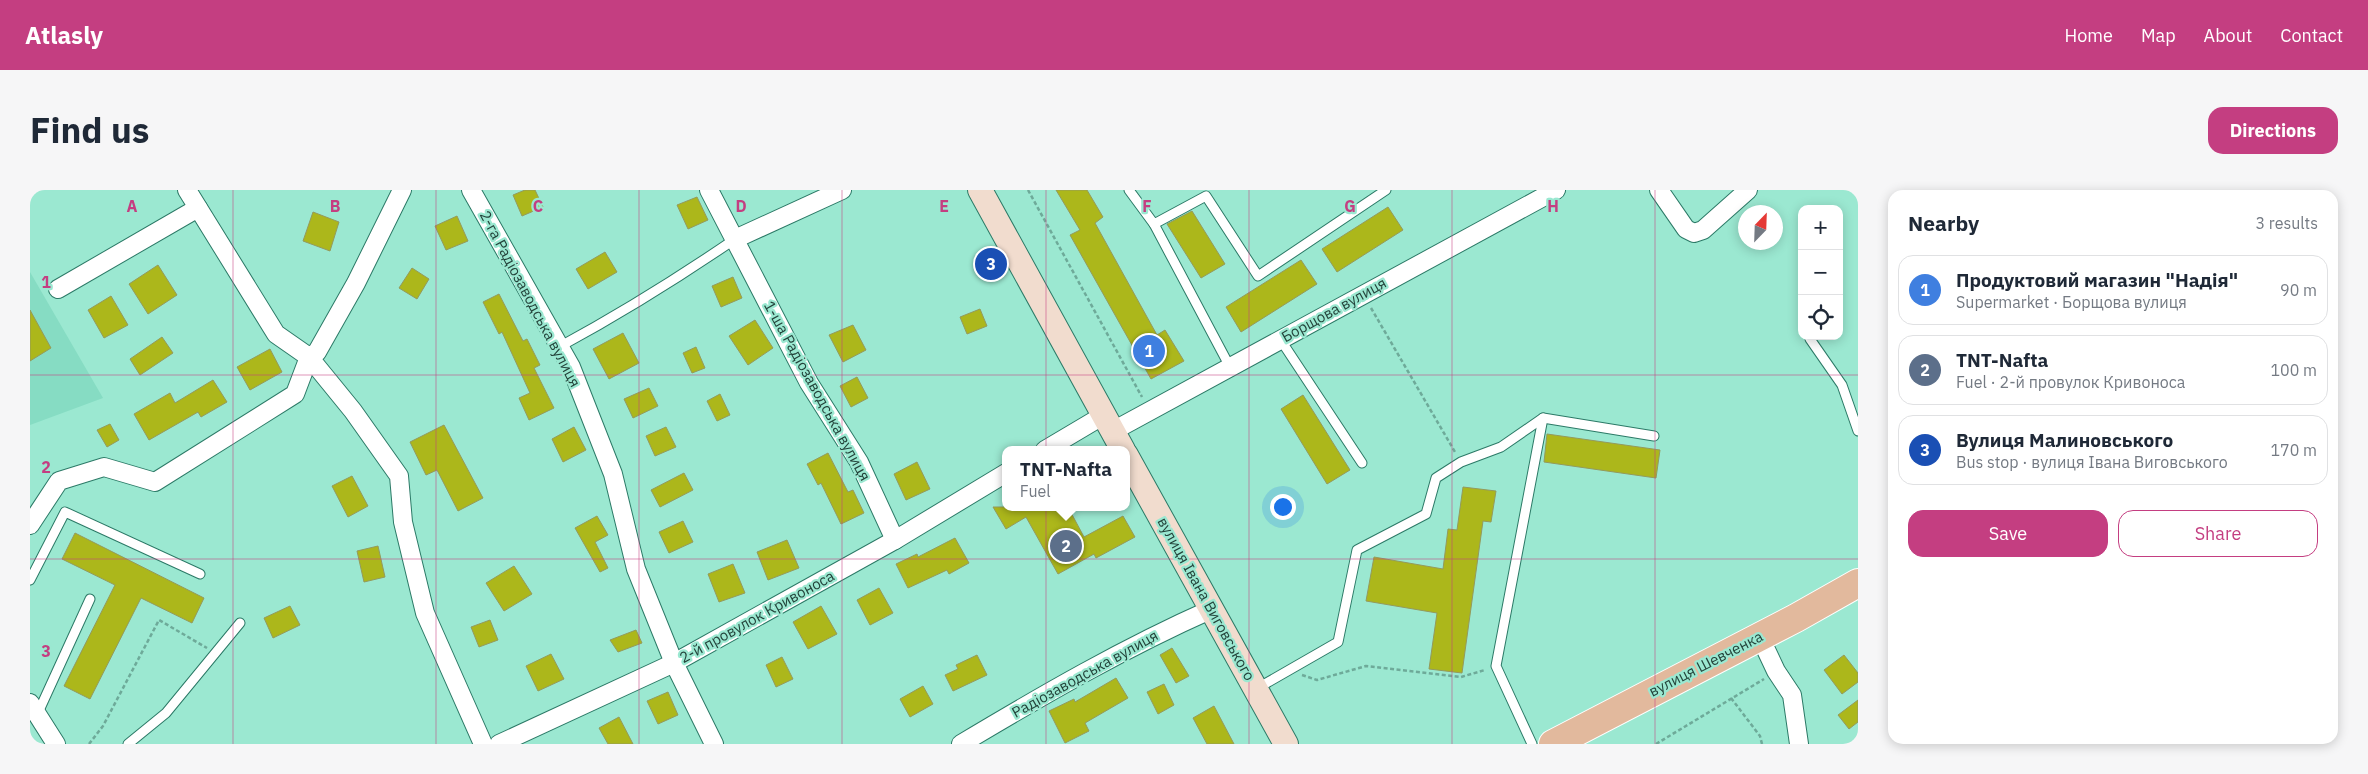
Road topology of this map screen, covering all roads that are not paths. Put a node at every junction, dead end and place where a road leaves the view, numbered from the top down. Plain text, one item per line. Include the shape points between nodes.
1 (187, 190) edge
2 (402, 190) edge
3 (471, 190) edge
4 (709, 190) edge
5 (842, 190) edge
6 (980, 190) edge
7 (1130, 190) edge
8 (1386, 190) edge
9 (1556, 190) edge
10 (1659, 190) edge
11 (1748, 190) edge
12 (198, 208) junction
13 (1154, 224) junction
14 (735, 240) junction
15 (58, 290) dead end
16 (1280, 339) junction
17 (1811, 340) edge
18 (559, 346) junction
19 (309, 357) junction
20 (1230, 366) junction
21 (1543, 418) junction
22 (1858, 431) edge
23 (1113, 432) edge
24 (1654, 436) dead end
25 (1060, 446) edge
26 (1130, 461) edge
27 (1362, 463) dead end
28 (1002, 476) edge
29 (30, 525) edge
30 (895, 540) junction
31 (200, 574) dead end
32 (30, 580) edge
33 (1858, 583) edge
34 (90, 599) dead end
35 (1212, 610) junction
36 (240, 622) dead end
37 (1760, 637) junction
38 (674, 663) junction
39 (1256, 689) junction
40 (34, 709) edge
41 (56, 744) edge
42 (128, 744) edge
43 (483, 744) edge
44 (498, 744) edge
45 (714, 744) edge
46 (961, 744) edge
47 (1286, 744) edge
48 (1532, 744) edge
49 (1553, 744) edge
50 (1799, 744) edge

1 - 12 street
2 - 19 street via 351,292 317,352
3 - 18 street, 2-га Радіозаводська вулиця
4 - 14 street, 1-ша Радіозаводська вулиця
5 - 14 street
6 - 23 street
7 - 13 lane
8 - 13 lane via 1258,276 1206,196
9 - 16 street, Борщова вулиця
10 - 11 street via 1686,229 1694,233 1703,230
12 - 15 street
12 - 19 street via 276,334
13 - 20 lane
14 - 18 lane via 605,322
14 - 30 street, 1-ша Радіозаводська вулиця via 809,383 859,462
16 - 20 street, Борщова вулиця
16 - 27 lane
17 - 22 lane via 1842,385
18 - 38 street, 2-га Радіозаводська вулиця via 571,367 613,474 636,569
19 - 29 street via 295,394 155,482 104,467 59,481
19 - 43 street via 353,411 399,476 403,522 425,613
20 - 23 street, Борщова вулиця
21 - 24 lane
21 - 39 lane via 1501,447 1461,462 1436,478 1426,514 1357,550 1338,642
21 - 48 lane via 1496,666
23 - 25 street
26 - 35 street, вулиця Івана Виговського
28 - 30 street, 2-й провулок Кривоноса
30 - 38 street, 2-й провулок Кривоноса
31 - 32 lane via 64,512
33 - 37 main road, вулиця Шевченка
34 - 40 lane
35 - 39 street, вулиця Івана Виговського
35 - 46 street, Радіозаводська вулиця via 1145,639
36 - 42 lane via 166,714
37 - 49 main road, вулиця Шевченка
37 - 50 street via 1792,695
38 - 44 street, 2-й провулок Кривоноса
38 - 45 street, 2-га Радіозаводська вулиця
39 - 47 street, вулиця Івана Виговського
40 - 41 street

